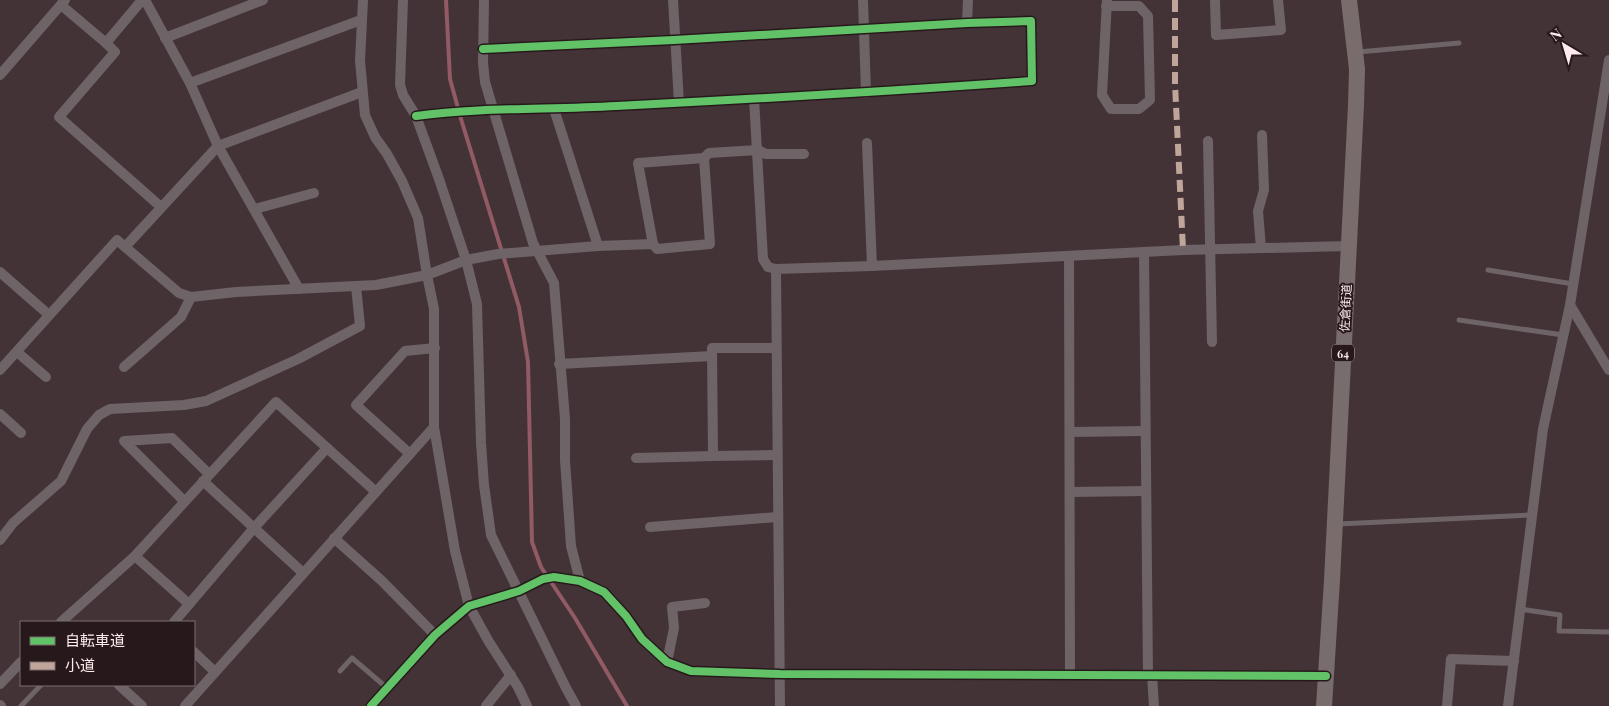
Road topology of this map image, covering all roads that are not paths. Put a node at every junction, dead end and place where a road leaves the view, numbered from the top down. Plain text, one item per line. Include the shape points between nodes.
1 (144, 0) edge
2 (263, 0) edge
3 (363, 0) edge
4 (403, 0) edge
5 (484, 0) edge
6 (673, 0) edge
7 (863, 0) edge
8 (968, 0) edge
9 (1215, 0) edge
10 (1278, 0) edge
11 (1349, 0) edge
12 (63, 2) edge
13 (1107, 3) edge
14 (361, 20) junction
15 (967, 22) junction
16 (865, 29) junction
17 (165, 38) junction
18 (674, 40) junction
19 (106, 43) junction
20 (1459, 43) dead end
21 (483, 50) junction
22 (1355, 52) junction
23 (1608, 66) edge
24 (0, 76) edge
25 (190, 83) junction
26 (362, 92) junction
27 (866, 93) junction
28 (1606, 96) edge
29 (754, 98) junction
30 (679, 103) junction
31 (492, 109) junction
32 (554, 110) junction
33 (416, 116) junction
34 (1262, 135) dead end
35 (1208, 141) dead end
36 (867, 143) dead end
37 (218, 146) junction
38 (758, 150) junction
39 (804, 154) dead end
40 (704, 158) junction
41 (314, 193) dead end
42 (160, 207) junction
43 (255, 209) junction
44 (652, 244) junction
45 (598, 246) junction
46 (1348, 246) junction
47 (125, 247) junction
48 (1261, 248) junction
49 (1210, 249) junction
50 (537, 252) junction
51 (1144, 252) junction
52 (1069, 256) junction
53 (466, 260) junction
54 (872, 266) junction
55 (776, 269) junction
56 (1488, 270) dead end
57 (0, 272) edge
58 (426, 275) junction
59 (1574, 284) junction
60 (356, 286) junction
61 (299, 289) junction
62 (191, 298) junction
63 (1570, 305) junction
64 (49, 316) junction
65 (1459, 320) dead end
66 (1564, 335) junction
67 (1212, 342) dead end
68 (435, 348) junction
69 (776, 348) junction
70 (17, 352) junction
71 (712, 356) junction
72 (559, 364) junction
73 (124, 367) dead end
74 (0, 370) edge
75 (1609, 370) edge
76 (46, 377) dead end
77 (0, 414) edge
78 (434, 427) junction
79 (1146, 431) junction
80 (1070, 432) junction
81 (21, 434) dead end
82 (327, 448) junction
83 (410, 454) junction
84 (778, 455) junction
85 (712, 456) junction
86 (636, 458) dead end
87 (206, 477) junction
88 (1146, 491) junction
89 (376, 492) junction
90 (1070, 492) junction
91 (184, 501) junction
92 (1532, 515) junction
93 (778, 517) junction
94 (1335, 524) junction
95 (650, 527) dead end
96 (254, 528) junction
97 (334, 538) junction
98 (0, 540) edge
99 (135, 556) junction
100 (302, 572) junction
101 (580, 581) junction
102 (519, 591) junction
103 (705, 603) dead end
104 (190, 604) junction
105 (469, 606) junction
106 (1520, 609) junction
107 (63, 621) edge
108 (175, 621) edge
109 (1609, 632) edge
110 (435, 635) junction
111 (195, 653) edge
112 (1514, 661) junction
113 (667, 662) junction
114 (20, 663) edge
115 (340, 671) dead end
116 (214, 672) junction
117 (780, 674) junction
118 (511, 675) junction
119 (1070, 675) junction
120 (1150, 675) junction
121 (1326, 676) junction
122 (0, 684) edge
123 (40, 686) edge
124 (120, 686) edge
125 (387, 688) junction
126 (21, 706) edge
127 (142, 706) edge
128 (185, 706) edge
129 (371, 706) edge
130 (486, 706) edge
131 (527, 706) edge
132 (576, 706) edge
133 (780, 706) edge
134 (1154, 706) edge
135 (1324, 706) edge
136 (1447, 706) edge
137 (1508, 706) edge

1 - 17 street
1 - 19 street
2 - 17 street
3 - 14 street
4 - 33 street via 400,85
5 - 21 street
6 - 18 street
7 - 16 street
8 - 15 street
9 - 10 street via 1216,35 1281,30
11 - 22 main road, 佐倉街道 / 64
12 - 19 street
12 - 24 street
13 - 13 street via 1102,96 1111,109 1139,109 1150,100 1148,16 1139,6
14 - 25 street
14 - 26 street
15 - 16 street
15 - 27 street via 1030,21 1032,81
16 - 18 street
16 - 27 street
17 - 25 street
18 - 21 street
18 - 30 street
19 - 42 street via 115,52 59,117
20 - 22 lane
21 - 31 street via 485,82
22 - 46 main road, 佐倉街道 / 64 via 1356,105
23 - 28 street
25 - 37 street
26 - 37 street
26 - 58 street via 365,115 402,181 418,218
27 - 29 street
28 - 59 street
29 - 30 street
29 - 38 street
30 - 32 street
31 - 32 street
31 - 33 street
31 - 50 street
32 - 45 street
33 - 53 street
34 - 48 street via 1264,190 1258,211
35 - 49 street
36 - 54 street
37 - 42 street
37 - 43 street
38 - 39 street via 766,154
38 - 40 street via 709,153
38 - 55 street via 763,259 768,267
40 - 44 street via 710,244 657,249
40 - 44 street via 638,164
41 - 43 street
42 - 47 street
43 - 61 street
44 - 45 street
45 - 50 street
46 - 48 street
46 - 94 main road, 佐倉街道 / 64
47 - 62 street via 179,293
47 - 64 street via 117,240
48 - 49 street
49 - 51 street
49 - 67 street
50 - 53 street
50 - 72 street via 554,283
51 - 52 street
51 - 79 street
52 - 54 street
52 - 80 street
53 - 58 street
53 - 102 street via 477,304 481,443 491,535
54 - 55 street
55 - 69 street
56 - 59 lane
57 - 64 street
58 - 60 street
58 - 68 street via 434,308
59 - 63 street
60 - 61 street
60 - 98 street via 360,326 298,359 206,401 110,409 99,415 87,428 60,481 13,523
61 - 62 street
62 - 73 street via 181,317
63 - 66 street
63 - 75 street
64 - 70 street
65 - 66 lane
66 - 92 street via 1543,429
68 - 78 street
68 - 83 street via 405,351 356,405
69 - 71 street via 712,348
69 - 84 street
70 - 74 street
70 - 76 street
71 - 72 street
71 - 85 street
72 - 101 street via 571,546
77 - 81 street
78 - 83 street
78 - 105 street via 455,551
79 - 80 street
79 - 88 street
80 - 90 street
82 - 87 street via 276,402
82 - 89 street
82 - 96 street
83 - 89 street
84 - 85 street
84 - 93 street
85 - 86 street
87 - 91 street
87 - 91 street via 172,438 124,441
87 - 96 street
88 - 90 street
88 - 120 street
89 - 97 street
90 - 119 street
91 - 99 street
92 - 94 lane
92 - 106 street
93 - 95 street
93 - 117 street
94 - 121 main road, 佐倉街道 / 64
96 - 100 street
96 - 104 street
97 - 100 street
97 - 110 street
99 - 104 street
99 - 107 street
100 - 116 street
101 - 102 street via 549,578
101 - 113 street via 604,592 642,639
102 - 105 street
102 - 132 street
103 - 113 street via 672,606 674,628
104 - 108 street
105 - 110 street
105 - 118 street
106 - 109 lane via 1560,615 1559,631
106 - 112 street
110 - 125 street
111 - 116 street
112 - 136 street via 1451,659
112 - 137 street
113 - 117 street via 691,671
114 - 122 street
115 - 125 lane via 352,658
116 - 128 street
117 - 119 street
117 - 133 street
118 - 130 street
118 - 131 street
119 - 120 street
120 - 121 street
120 - 134 street
121 - 135 main road, 佐倉街道 / 64
123 - 126 lane
124 - 127 street
125 - 129 street

